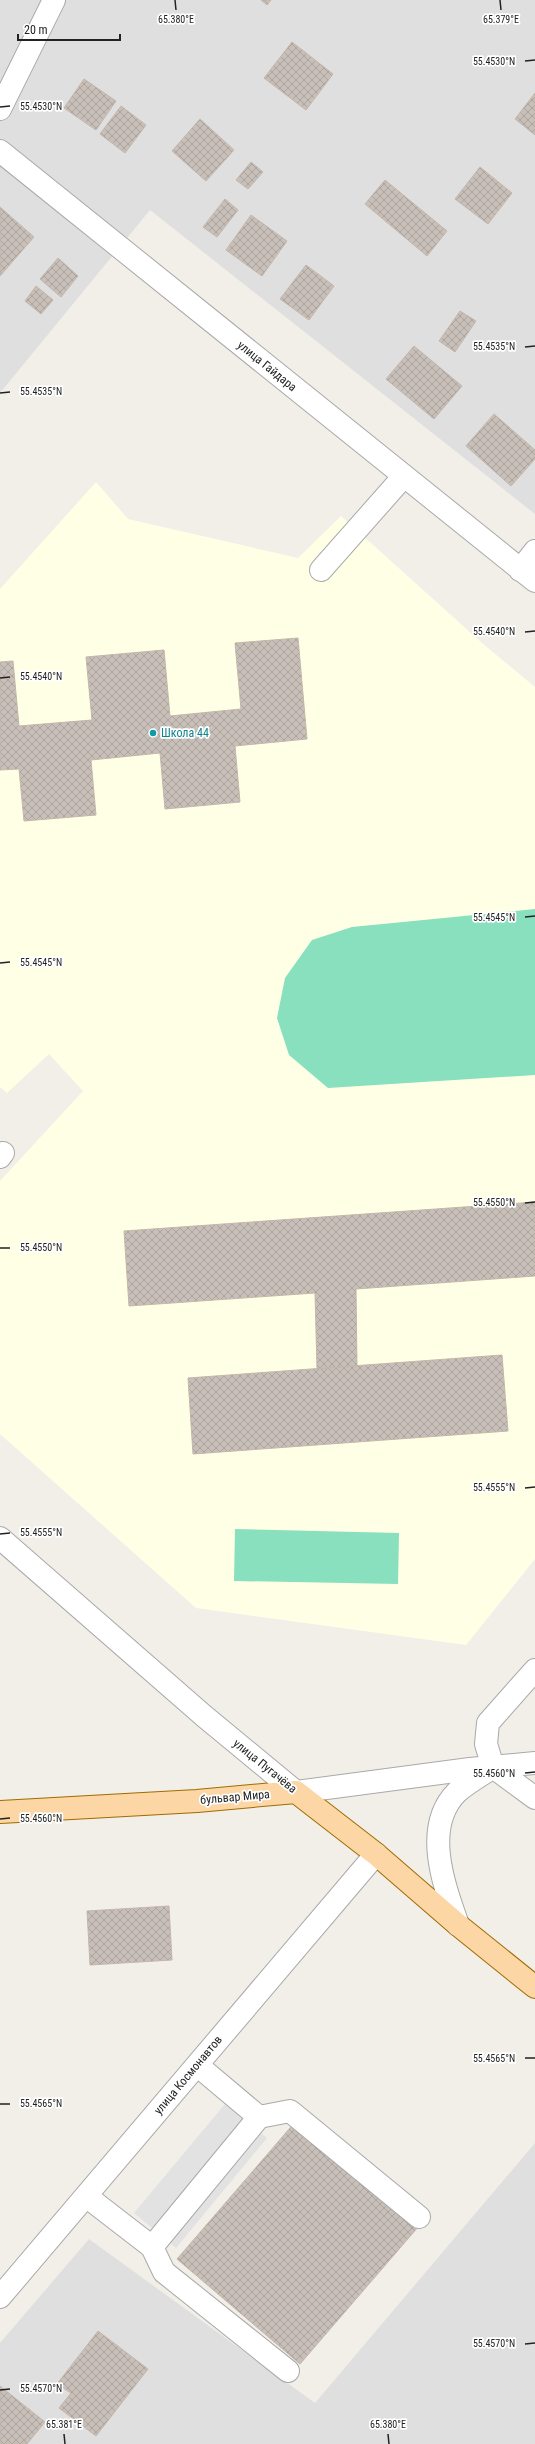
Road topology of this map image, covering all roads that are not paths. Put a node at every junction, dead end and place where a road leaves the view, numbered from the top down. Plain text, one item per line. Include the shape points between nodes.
1 (54, 0) edge
2 (0, 109) edge
3 (0, 151) edge
4 (404, 476) junction
5 (535, 551) edge
6 (321, 570) dead end
7 (528, 575) edge
8 (0, 1538) edge
9 (535, 1670) edge
10 (535, 1763) edge
11 (493, 1767) junction
12 (296, 1792) junction
13 (535, 1798) edge
14 (0, 1812) edge
15 (376, 1854) junction
16 (458, 1925) junction
17 (535, 1987) edge
18 (197, 2065) junction
19 (258, 2117) junction
20 (86, 2196) junction
21 (419, 2217) dead end
22 (152, 2248) junction
23 (0, 2297) edge
24 (288, 2371) dead end

1 - 2 street
3 - 4 street, улица Гайдара
4 - 6 street
4 - 7 street, улица Гайдара
5 - 7 street
8 - 12 street, улица Пугачёва via 204,1716
9 - 11 street via 488,1723 486,1744
10 - 11 street, бульвар Мира
11 - 12 street, бульвар Мира
11 - 13 street
11 - 16 street, бульвар Мира via 457,1792 445,1809 439,1830 439,1859 446,1892
12 - 14 main road, бульвар Мира via 198,1801
12 - 15 main road, улица Пугачёва
15 - 16 main road, улица Пугачёва
15 - 18 street, улица Космонавтов
16 - 17 main road, улица Пугачёва
18 - 19 street
18 - 20 street, улица Космонавтов
19 - 21 street via 290,2111
19 - 22 street
20 - 22 street
20 - 23 street, улица Космонавтов
22 - 24 street via 164,2272

